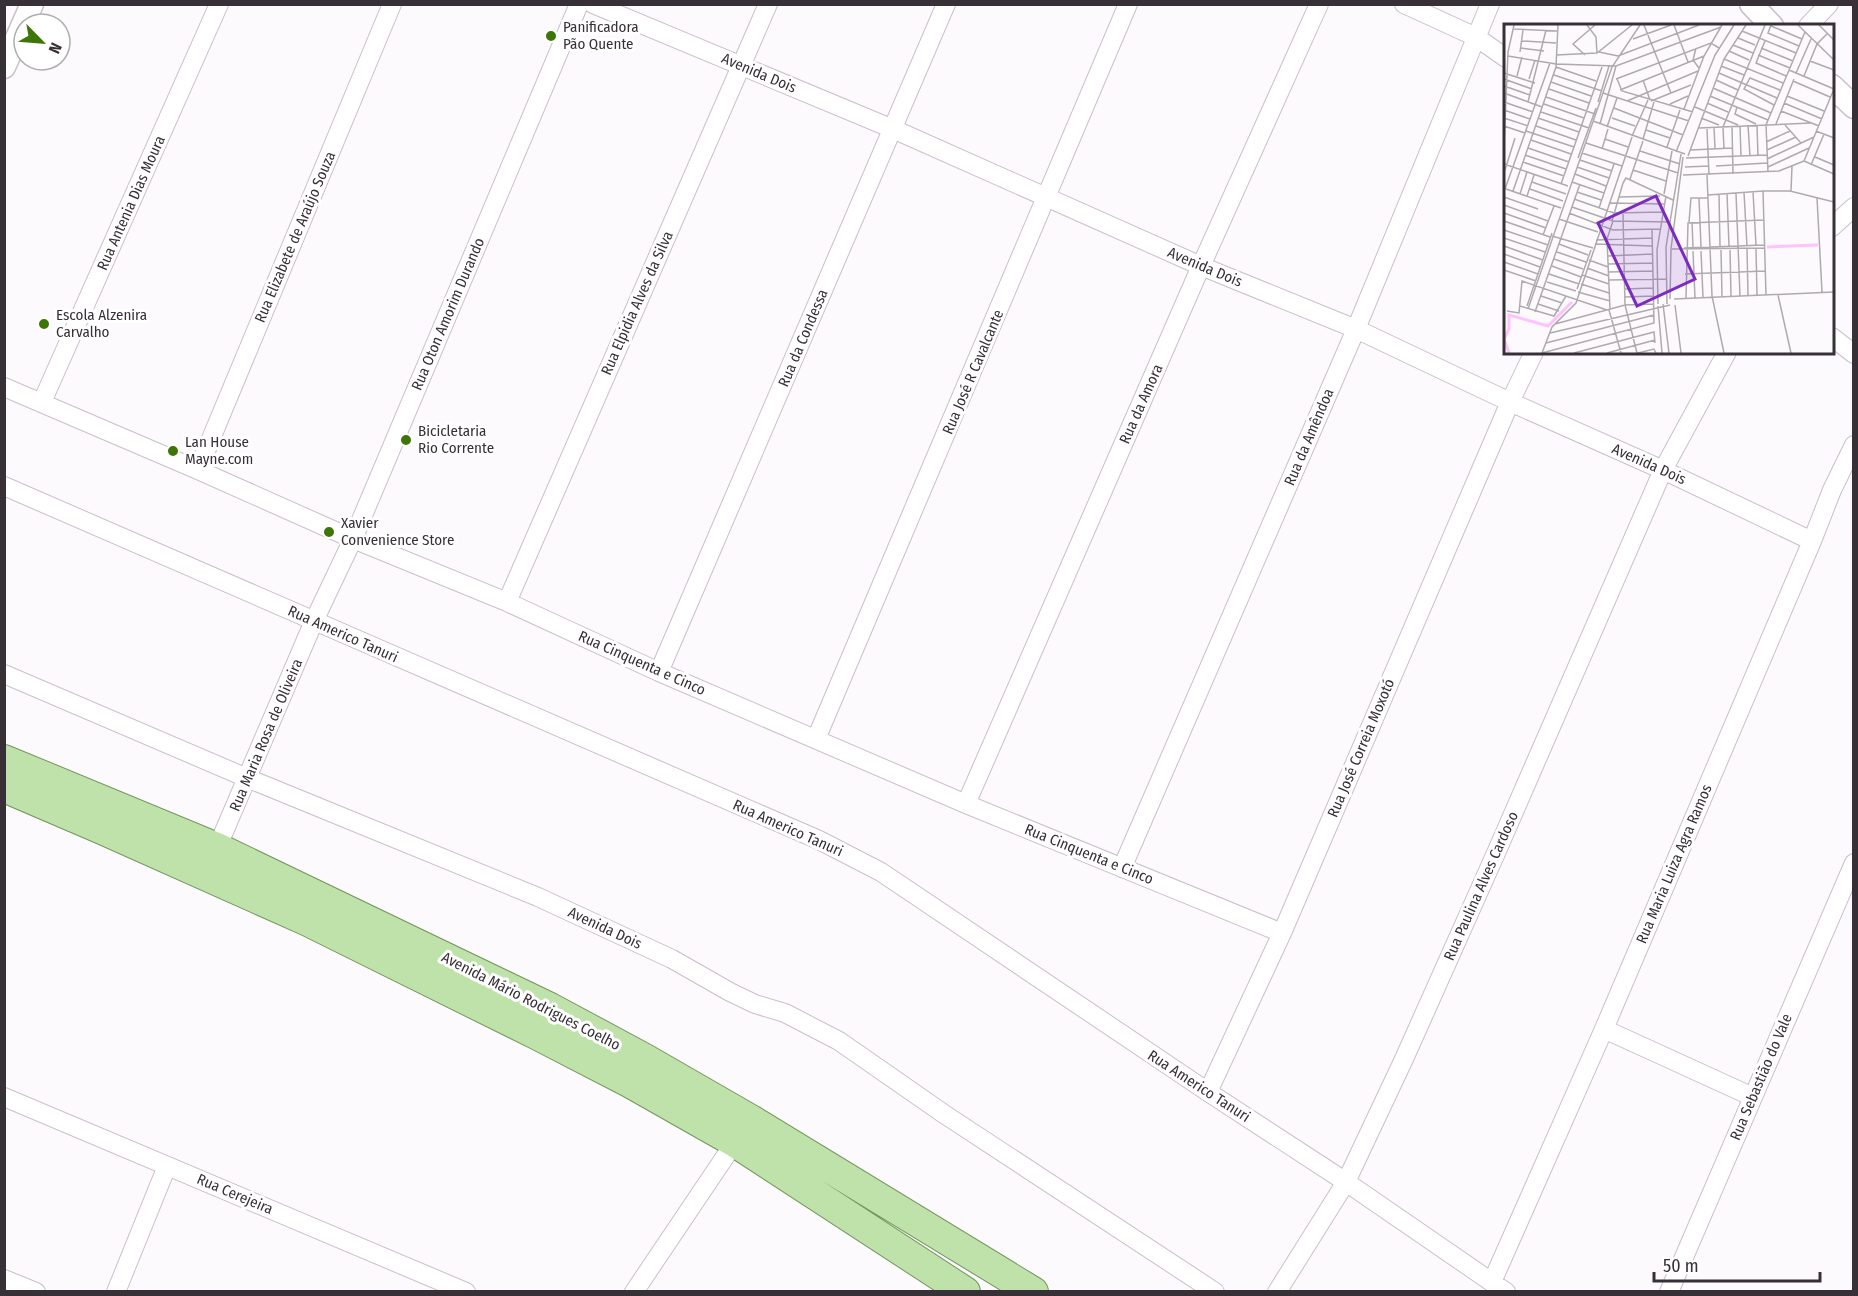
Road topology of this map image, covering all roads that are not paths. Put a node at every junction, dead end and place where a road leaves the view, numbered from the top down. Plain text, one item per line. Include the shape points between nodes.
1 (32, 4) edge
2 (219, 4) edge
3 (393, 4) edge
4 (579, 4) edge
5 (593, 4) edge
6 (768, 4) edge
7 (946, 4) edge
8 (1128, 4) edge
9 (1318, 4) edge
10 (1404, 4) edge
11 (1490, 4) edge
12 (1751, 4) edge
13 (1829, 4) edge
14 (1770, 24) edge
15 (1810, 24) edge
16 (1476, 37) junction
17 (1504, 57) edge
18 (741, 66) junction
19 (4, 67) edge
20 (1834, 87) edge
21 (1854, 107) edge
22 (893, 129) junction
23 (1047, 198) junction
24 (1854, 207) edge
25 (1834, 226) edge
26 (1201, 266) junction
27 (1356, 329) junction
28 (1834, 338) edge
29 (1533, 354) edge
30 (1726, 354) edge
31 (1854, 354) edge
32 (4, 387) edge
33 (42, 402) junction
34 (1510, 402) junction
35 (1854, 445) edge
36 (198, 470) junction
37 (1663, 470) junction
38 (4, 486) edge
39 (353, 539) junction
40 (1812, 541) junction
41 (507, 602) junction
42 (314, 621) junction
43 (659, 672) junction
44 (4, 674) edge
45 (816, 739) junction
46 (4, 760) edge
47 (248, 778) junction
48 (4, 787) edge
49 (966, 804) junction
50 (217, 848) junction
51 (1854, 863) edge
52 (1122, 868) junction
53 (1282, 933) junction
54 (1604, 1029) junction
55 (1208, 1092) junction
56 (4, 1097) edge
57 (1753, 1097) junction
58 (735, 1142) junction
59 (167, 1166) junction
60 (1346, 1182) junction
61 (4, 1279) edge
62 (1499, 1287) edge
63 (36, 1292) edge
64 (116, 1292) edge
65 (466, 1292) edge
66 (634, 1292) edge
67 (965, 1292) edge
68 (1033, 1292) edge
69 (1215, 1292) edge
70 (1277, 1292) edge
71 (1669, 1292) edge

1 - 19 street
2 - 33 street, Rua Antenia Dias Moura
3 - 36 street, Rua Elizabete de Araújo Souza
4 - 39 street, Rua Oton Amorim Durando
5 - 18 street, Avenida Dois
6 - 18 street, Rua Elpidia Alves da Silva
7 - 22 street, Rua da Condessa
8 - 23 street, Rua José R Cavalcante
9 - 26 street, Rua da Amora
10 - 16 street
11 - 16 street, Rua da Amêndoa
12 - 14 street
13 - 15 street
16 - 17 street
16 - 27 street, Rua da Amêndoa
18 - 22 street, Avenida Dois
18 - 41 street, Rua Elpidia Alves da Silva
20 - 21 street
22 - 23 street, Avenida Dois
22 - 43 street, Rua da Condessa
23 - 26 street, Avenida Dois
23 - 45 street, Rua José R Cavalcante
24 - 25 street
26 - 27 street, Avenida Dois
26 - 49 street, Rua da Amora
27 - 34 street, Avenida Dois
27 - 52 street, Rua da Amêndoa
28 - 31 street
29 - 34 street, Rua José Correia Moxotó
30 - 37 street, Rua Paulina Alves Cardoso
32 - 33 street, Rua Cinquenta e Cinco
33 - 36 street, Rua Cinquenta e Cinco
34 - 37 street, Avenida Dois
34 - 53 street, Rua José Correia Moxotó
35 - 40 street, Rua Maria Luiza Agra Ramos
36 - 39 street, Rua Cinquenta e Cinco
37 - 40 street, Avenida Dois
37 - 60 street, Rua Paulina Alves Cardoso via 1496,853
38 - 42 street, Rua Americo Tanuri
39 - 41 street, Rua Cinquenta e Cinco
39 - 42 street, Rua Oton Amorim Durando
40 - 54 street, Rua Maria Luiza Agra Ramos
41 - 43 street, Rua Cinquenta e Cinco
42 - 47 street, Rua Maria Rosa de Oliveira
42 - 55 street, Rua Americo Tanuri via 854,856
43 - 45 street, Rua Cinquenta e Cinco
44 - 47 street, Avenida Dois
45 - 49 street, Rua Cinquenta e Cinco
46 - 50 main road, Avenida Mário Rodrigues Coelho
47 - 50 street, Rua Maria Rosa de Oliveira
47 - 69 street, Avenida Dois via 538,897 672,959 730,993 785,1013 839,1041
48 - 58 main road, Avenida Mário Rodrigues Coelho via 308,921 549,1040
49 - 52 street, Rua Cinquenta e Cinco
50 - 68 main road, Avenida Mário Rodrigues Coelho via 550,1008 645,1059
51 - 57 street, Rua Sebastião do Vale
52 - 53 street, Rua Cinquenta e Cinco
53 - 55 street, Rua José Correia Moxotó
54 - 57 street
54 - 62 street, Rua Maria Luiza Agra Ramos
55 - 60 street, Rua Americo Tanuri
56 - 59 street, Rua Cerejeira
57 - 71 street, Rua Sebastião do Vale
58 - 66 street
58 - 67 main road, Avenida Mário Rodrigues Coelho
59 - 64 street
59 - 65 street, Rua Cerejeira
60 - 62 street, Rua Americo Tanuri
60 - 70 street, Rua Paulina Alves Cardoso
61 - 63 street

